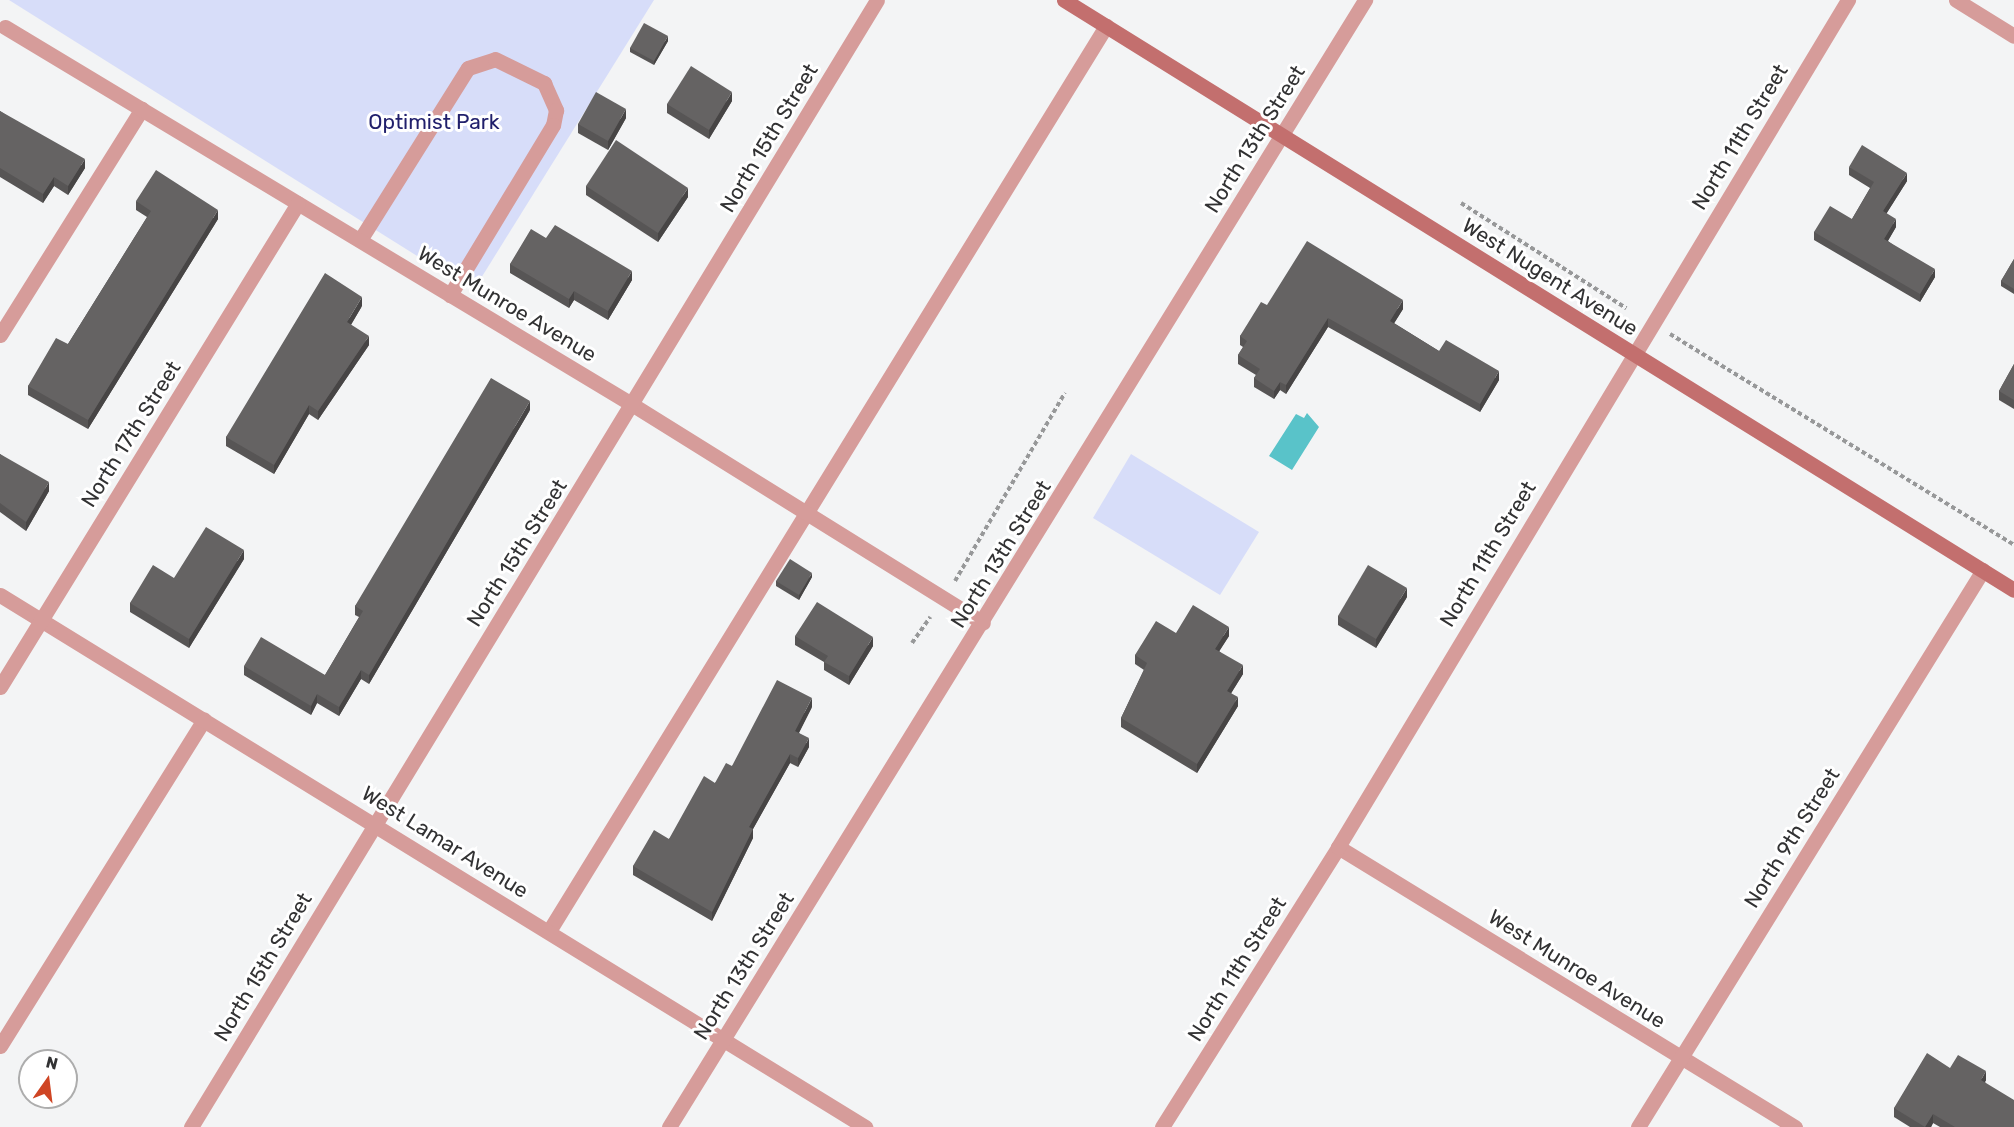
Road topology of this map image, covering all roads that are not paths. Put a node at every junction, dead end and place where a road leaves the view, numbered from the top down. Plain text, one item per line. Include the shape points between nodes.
1 (877, 0) edge
2 (1065, 0) edge
3 (1365, 0) edge
4 (1848, 0) edge
5 (1956, 0) edge
6 (1106, 26) junction
7 (5, 27) dead end
8 (2014, 36) edge
9 (142, 109) junction
10 (1282, 136) junction
11 (298, 203) junction
12 (360, 240) junction
13 (450, 295) junction
14 (0, 335) edge
15 (1632, 353) junction
16 (633, 405) junction
17 (806, 512) junction
18 (1983, 570) junction
19 (2014, 590) edge
20 (0, 595) edge
21 (41, 621) junction
22 (983, 623) junction
23 (0, 687) edge
24 (204, 720) junction
25 (375, 823) junction
26 (1338, 847) junction
27 (549, 931) junction
28 (722, 1039) junction
29 (0, 1046) edge
30 (1681, 1057) junction
31 (191, 1127) edge
32 (669, 1127) edge
33 (865, 1127) edge
34 (1162, 1127) edge
35 (1638, 1127) edge
36 (1795, 1127) edge

1 - 16 street, North 15th Street
2 - 6 street, West Nugent Avenue
3 - 10 street, North 13th Street
4 - 15 street, North 11th Street
5 - 8 street
6 - 10 street, West Nugent Avenue
6 - 17 street
7 - 9 street, West Munroe Avenue
9 - 11 street, West Munroe Avenue
9 - 14 street
10 - 15 street, West Nugent Avenue
10 - 22 street, North 13th Street
11 - 12 street, West Munroe Avenue
11 - 21 street, North 17th Street
12 - 13 street, West Munroe Avenue
12 - 13 street via 468,68 495,58 544,83 556,110 553,125
13 - 16 street, West Munroe Avenue
15 - 18 street, West Nugent Avenue
15 - 26 street, North 11th Street
16 - 17 street, West Munroe Avenue
16 - 25 street, North 15th Street
17 - 22 street, West Munroe Avenue
17 - 27 street
18 - 19 street, West Nugent Avenue
18 - 30 street, North 9th Street
20 - 21 street, West Lamar Avenue
21 - 23 street, North 17th Street
21 - 24 street, West Lamar Avenue
22 - 28 street, North 13th Street
24 - 25 street, West Lamar Avenue
24 - 29 street
25 - 27 street, West Lamar Avenue
25 - 31 street, North 15th Street
26 - 30 street, West Munroe Avenue
26 - 34 street, North 11th Street
27 - 28 street, West Lamar Avenue
28 - 32 street, North 13th Street
28 - 33 street, West Lamar Avenue
30 - 35 street, North 9th Street
30 - 36 street, West Munroe Avenue

